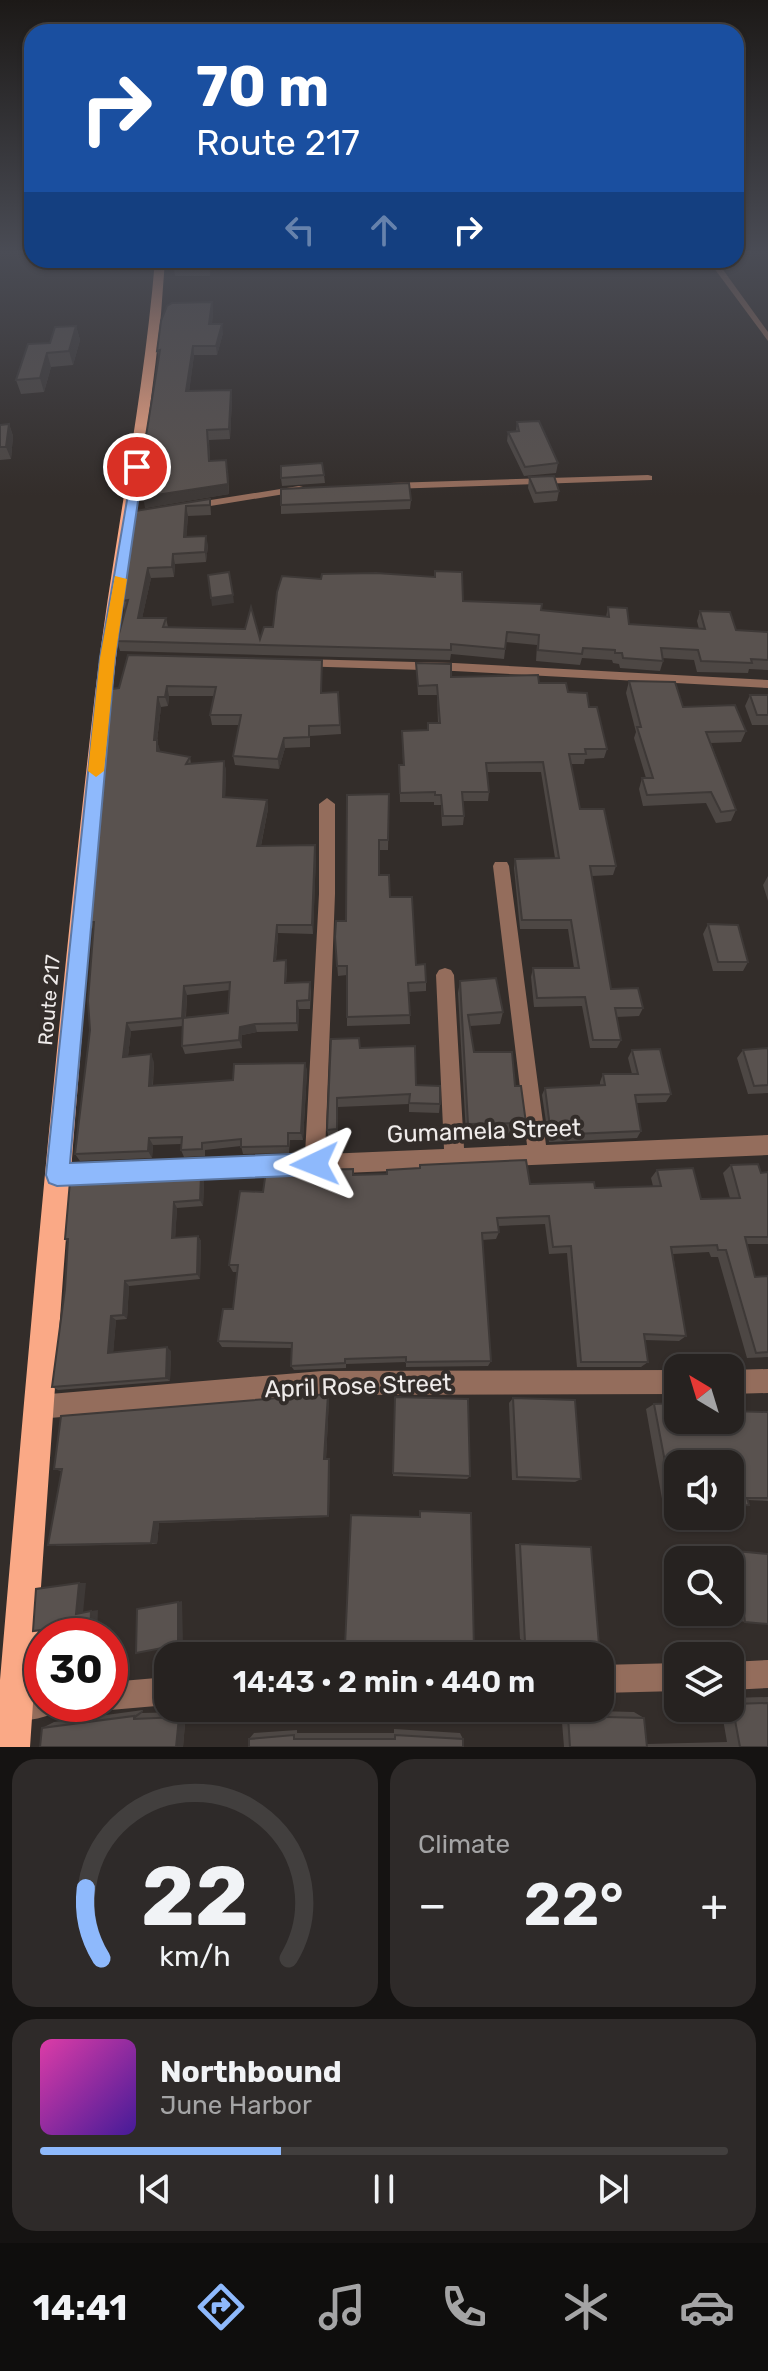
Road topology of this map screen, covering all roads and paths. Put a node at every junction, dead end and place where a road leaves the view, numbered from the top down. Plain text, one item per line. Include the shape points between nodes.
1 (154, 334) edge
2 (648, 478) dead end
3 (383, 486) edge
4 (309, 489) edge
5 (175, 509) edge
6 (281, 663) edge
7 (768, 684) edge
8 (327, 804) dead end
9 (501, 866) dead end
10 (445, 975) dead end
11 (768, 1145) edge
12 (538, 1156) junction
13 (455, 1159) junction
14 (315, 1164) junction
15 (57, 1175) junction
16 (768, 1381) edge
17 (664, 1382) edge
18 (744, 1382) edge
19 (38, 1407) junction
20 (31, 1618) edge
21 (768, 1674) edge
22 (744, 1675) edge
23 (664, 1677) edge
24 (614, 1679) edge
25 (154, 1692) edge
26 (128, 1694) edge
27 (24, 1716) edge
28 (12, 1747) edge

1 - 15 main road, Route 217 via 137,515 115,659
2 - 3 street
4 - 5 street
6 - 7 street
8 - 14 street
9 - 12 street
10 - 13 street
11 - 12 street, Gumamela Street
12 - 13 street, Gumamela Street
13 - 14 street, Gumamela Street
14 - 15 street, Gumamela Street
15 - 19 main road, Route 217
16 - 18 street
17 - 19 street, April Rose Street via 322,1383
19 - 20 main road, Route 217
21 - 22 street
23 - 24 street
25 - 26 street
27 - 28 main road, Route 217

